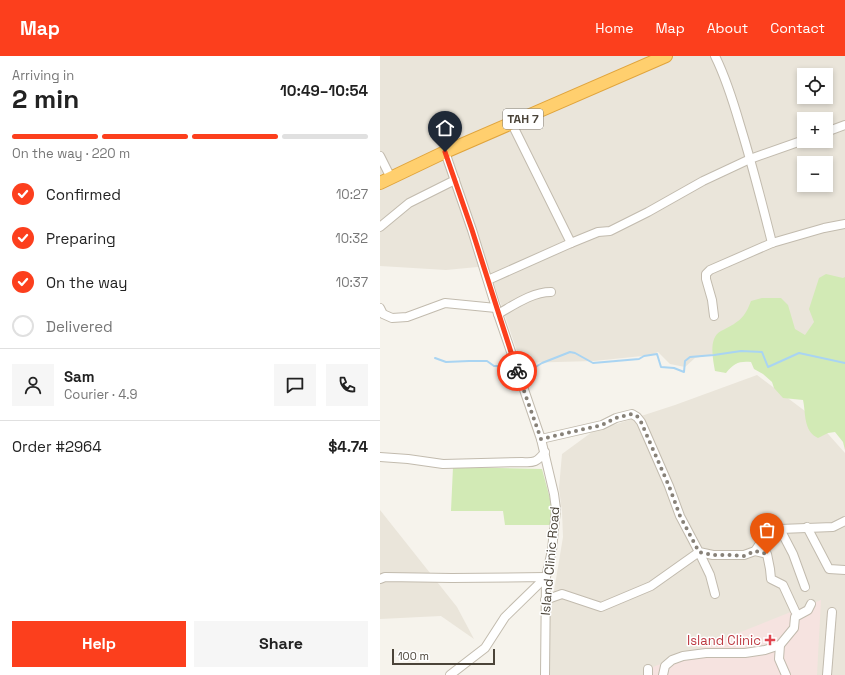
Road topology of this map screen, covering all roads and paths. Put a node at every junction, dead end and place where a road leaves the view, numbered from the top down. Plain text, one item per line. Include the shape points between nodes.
1 (666, 56) edge
2 (715, 56) edge
3 (512, 124) junction
4 (845, 125) edge
5 (833, 129) edge
6 (797, 142) edge
7 (445, 152) junction
8 (380, 156) edge
9 (750, 158) junction
10 (385, 180) edge
11 (455, 180) junction
12 (845, 224) edge
13 (380, 227) edge
14 (571, 243) junction
15 (772, 243) junction
16 (488, 280) junction
17 (551, 292) dead end
18 (380, 308) edge
19 (497, 311) junction
20 (714, 316) dead end
21 (541, 439) junction
22 (544, 452) junction
23 (380, 457) edge
24 (845, 521) edge
25 (807, 527) junction
26 (780, 529) junction
27 (755, 551) junction
28 (699, 552) junction
29 (845, 570) edge
30 (546, 577) junction
31 (380, 579) edge
32 (805, 587) dead end
33 (715, 594) dead end
34 (545, 600) junction
35 (811, 604) dead end
36 (795, 611) dead end
37 (832, 612) dead end
38 (780, 644) junction
39 (450, 675) edge
40 (545, 675) edge
41 (663, 675) edge
42 (786, 675) edge
43 (827, 675) edge

1 - 3 highway, TAH 7
2 - 9 street via 724,74
3 - 7 highway, TAH 7
3 - 14 street
4 - 5 street
6 - 9 street
7 - 10 highway, TAH 7
7 - 11 street, Island Clinic Road
8 - 10 street
9 - 14 street via 642,216 610,231 598,232
9 - 15 street
11 - 13 street via 409,202
11 - 16 street, Island Clinic Road
12 - 15 street
14 - 16 street
15 - 20 street via 706,274
16 - 19 street, Island Clinic Road
17 - 19 street via 543,292
18 - 19 street via 383,314 392,318 407,317 445,303
19 - 21 street, Island Clinic Road
21 - 22 street, Island Clinic Road
21 - 28 street via 602,425 632,414 637,416 680,516
22 - 23 street via 540,459 533,463 443,464
22 - 30 street, Island Clinic Road via 556,510
24 - 25 street via 832,526
25 - 26 street
25 - 29 street via 828,569
26 - 27 street via 763,539
26 - 32 street via 793,554
27 - 28 street via 744,556
27 - 36 street via 767,554 771,579 783,585
28 - 33 street via 710,575
28 - 34 street via 651,586 601,607 562,594
30 - 31 street
30 - 34 street, Island Clinic Road
30 - 39 street via 505,617 485,648
34 - 40 street, Island Clinic Road
35 - 38 street via 808,610 796,617 794,628
37 - 43 street
38 - 41 street via 745,654 706,653 683,656 665,666
38 - 42 street via 779,659

